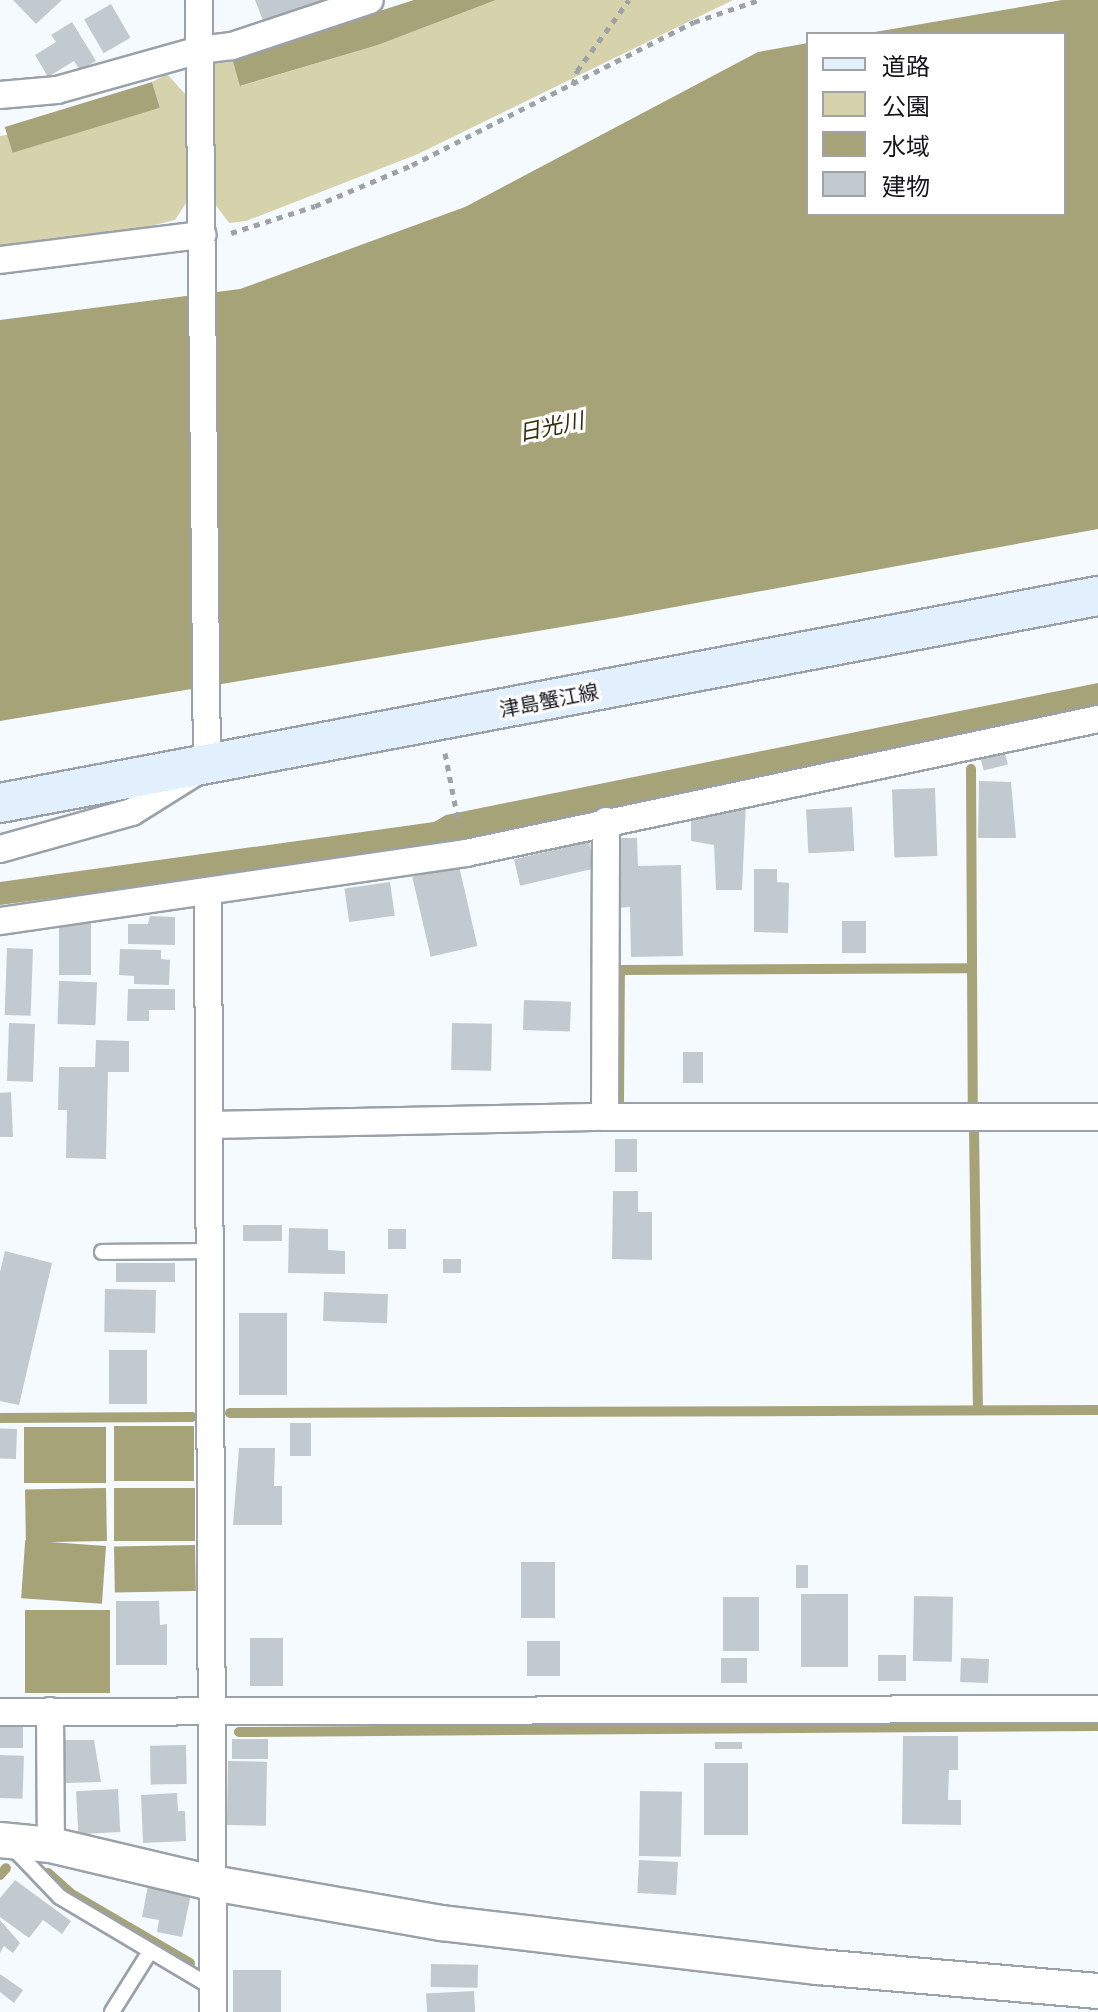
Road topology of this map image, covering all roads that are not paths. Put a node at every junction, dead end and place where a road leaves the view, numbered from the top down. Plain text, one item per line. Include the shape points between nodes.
1 (199, 0) edge
2 (370, 0) edge
3 (199, 50) junction
4 (0, 95) edge
5 (202, 243) junction
6 (0, 260) edge
7 (1098, 596) edge
8 (1098, 719) edge
9 (207, 765) junction
10 (0, 803) edge
11 (606, 821) junction
12 (0, 849) edge
13 (208, 894) junction
14 (0, 921) edge
15 (605, 1117) junction
16 (1098, 1117) edge
17 (210, 1125) junction
18 (211, 1251) junction
19 (102, 1252) dead end
20 (1098, 1709) edge
21 (50, 1711) junction
22 (0, 1712) edge
23 (214, 1713) junction
24 (2, 1841) edge
25 (51, 1845) junction
26 (212, 1883) junction
27 (149, 1953) junction
28 (1098, 1991) edge
29 (213, 2000) edge
30 (112, 2012) edge

1 - 3 street
2 - 3 street via 232,46
3 - 4 street via 57,90
3 - 5 street
5 - 6 street
5 - 9 street
7 - 9 main road, 津島蟹江線
8 - 11 street
9 - 10 main road, 津島蟹江線
9 - 12 street via 132,812
11 - 13 street via 466,853
11 - 15 street
13 - 14 street
13 - 17 street
15 - 16 street
15 - 17 street
17 - 18 street
18 - 19 lane
18 - 23 street
20 - 23 street
21 - 22 street
21 - 23 street
21 - 25 street
23 - 26 street
24 - 25 street
24 - 27 lane via 60,1897
25 - 26 street
26 - 28 street via 457,1925 818,1967
26 - 29 street
27 - 29 lane
27 - 30 lane

